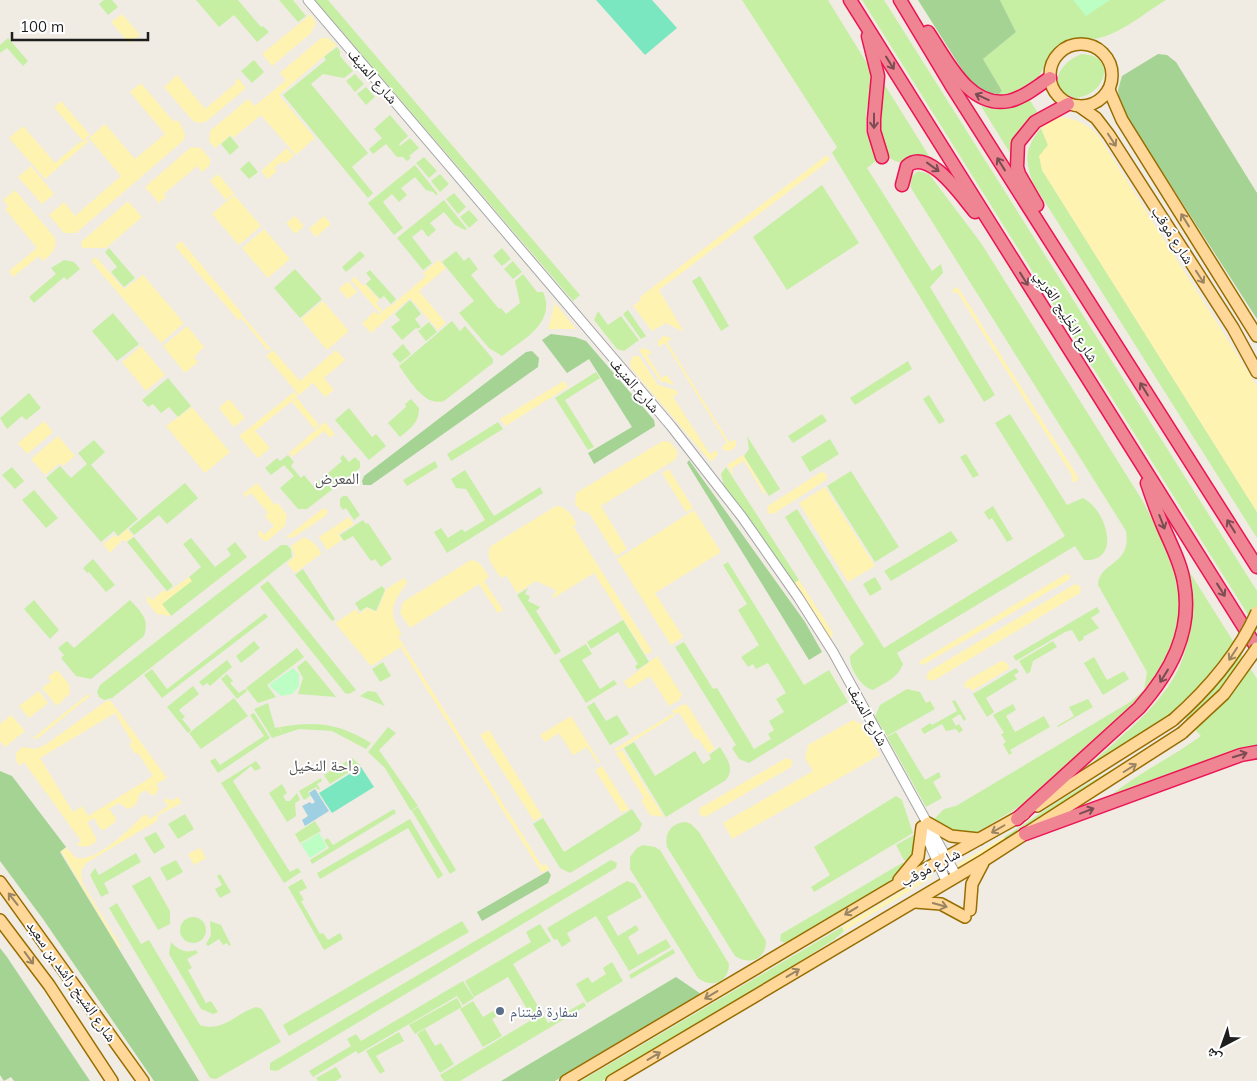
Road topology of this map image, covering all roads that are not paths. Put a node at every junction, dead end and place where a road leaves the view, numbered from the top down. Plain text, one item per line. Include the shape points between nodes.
1 (308, 0) edge
2 (850, 0) edge
3 (900, 0) edge
4 (905, 0) edge
5 (864, 22) junction
6 (1050, 78) junction
7 (1108, 90) junction
8 (1074, 105) junction
9 (882, 157) dead end
10 (902, 185) dead end
11 (998, 238) junction
12 (1094, 308) junction
13 (1257, 336) edge
14 (1257, 372) edge
15 (1139, 460) junction
16 (1257, 567) edge
17 (1257, 612) edge
18 (1257, 648) edge
19 (1257, 752) edge
20 (1017, 819) junction
21 (925, 825) junction
22 (1025, 834) junction
23 (981, 839) junction
24 (942, 860) junction
25 (986, 860) junction
26 (952, 880) junction
27 (0, 882) edge
28 (893, 887) junction
29 (913, 902) junction
30 (0, 920) edge
31 (112, 1081) edge
32 (143, 1081) edge
33 (566, 1081) edge
34 (612, 1081) edge

1 - 21 street, شارع المنيف via 720,488 817,626
2 - 5 highway, شارع الخَلِيج العَربِي
12 -> 3 highway, شارع الخَلِيج العَربِي
6 -> 4 highway via 1010,101 980,97 961,81
5 -> 9 highway via 878,76 874,130
5 -> 11 highway, شارع الخَلِيج العَربِي
6 - 7 main road via 1050,69 1058,53 1073,44 1091,45 1099,49 1109,62 1112,78
6 - 8 main road via 1055,93
7 - 8 main road via 1096,102
13 -> 7 main road, شارع مَوقب via 1122,120
8 - 12 highway via 1042,117 1027,129 1018,143 1017,167 1086,287
8 -> 14 main road, شارع مَوقب via 1103,126
10 -> 11 highway via 904,171 910,164 919,161 930,164
11 -> 15 highway, شارع الخَلِيج العَربِي
16 -> 12 highway, شارع الخَلِيج العَربِي
15 -> 18 highway, شارع الخَلِيج العَربِي
15 -> 20 highway via 1178,560 1184,584 1184,630 1177,652 1155,691 1139,708
17 -> 20 main road, شارع مَوقب, bridge via 1223,668 1173,720
22 -> 18 main road, شارع مَوقب, bridge via 1182,733 1224,694
22 -> 19 highway via 1241,754
20 -> 23 main road, شارع مَوقب
21 - 23 main road via 951,836
21 - 24 street, شارع المنيف
21 - 28 main road via 918,857
22 - 25 main road, شارع مَوقب
23 - 24 main road, شارع مَوقب
24 - 26 street, شارع المنيف
24 - 28 main road, شارع مَوقب
25 - 26 main road, شارع مَوقب
29 -> 25 main road via 941,904 967,914 972,884
26 - 29 main road, شارع مَوقب
32 -> 27 main road, شارع الشيخ راشد بن سعيد
28 -> 33 main road, شارع مَوقب
34 -> 29 main road, شارع مَوقب
30 -> 31 main road, شارع الشيخ راشد بن سعيد via 54,992

